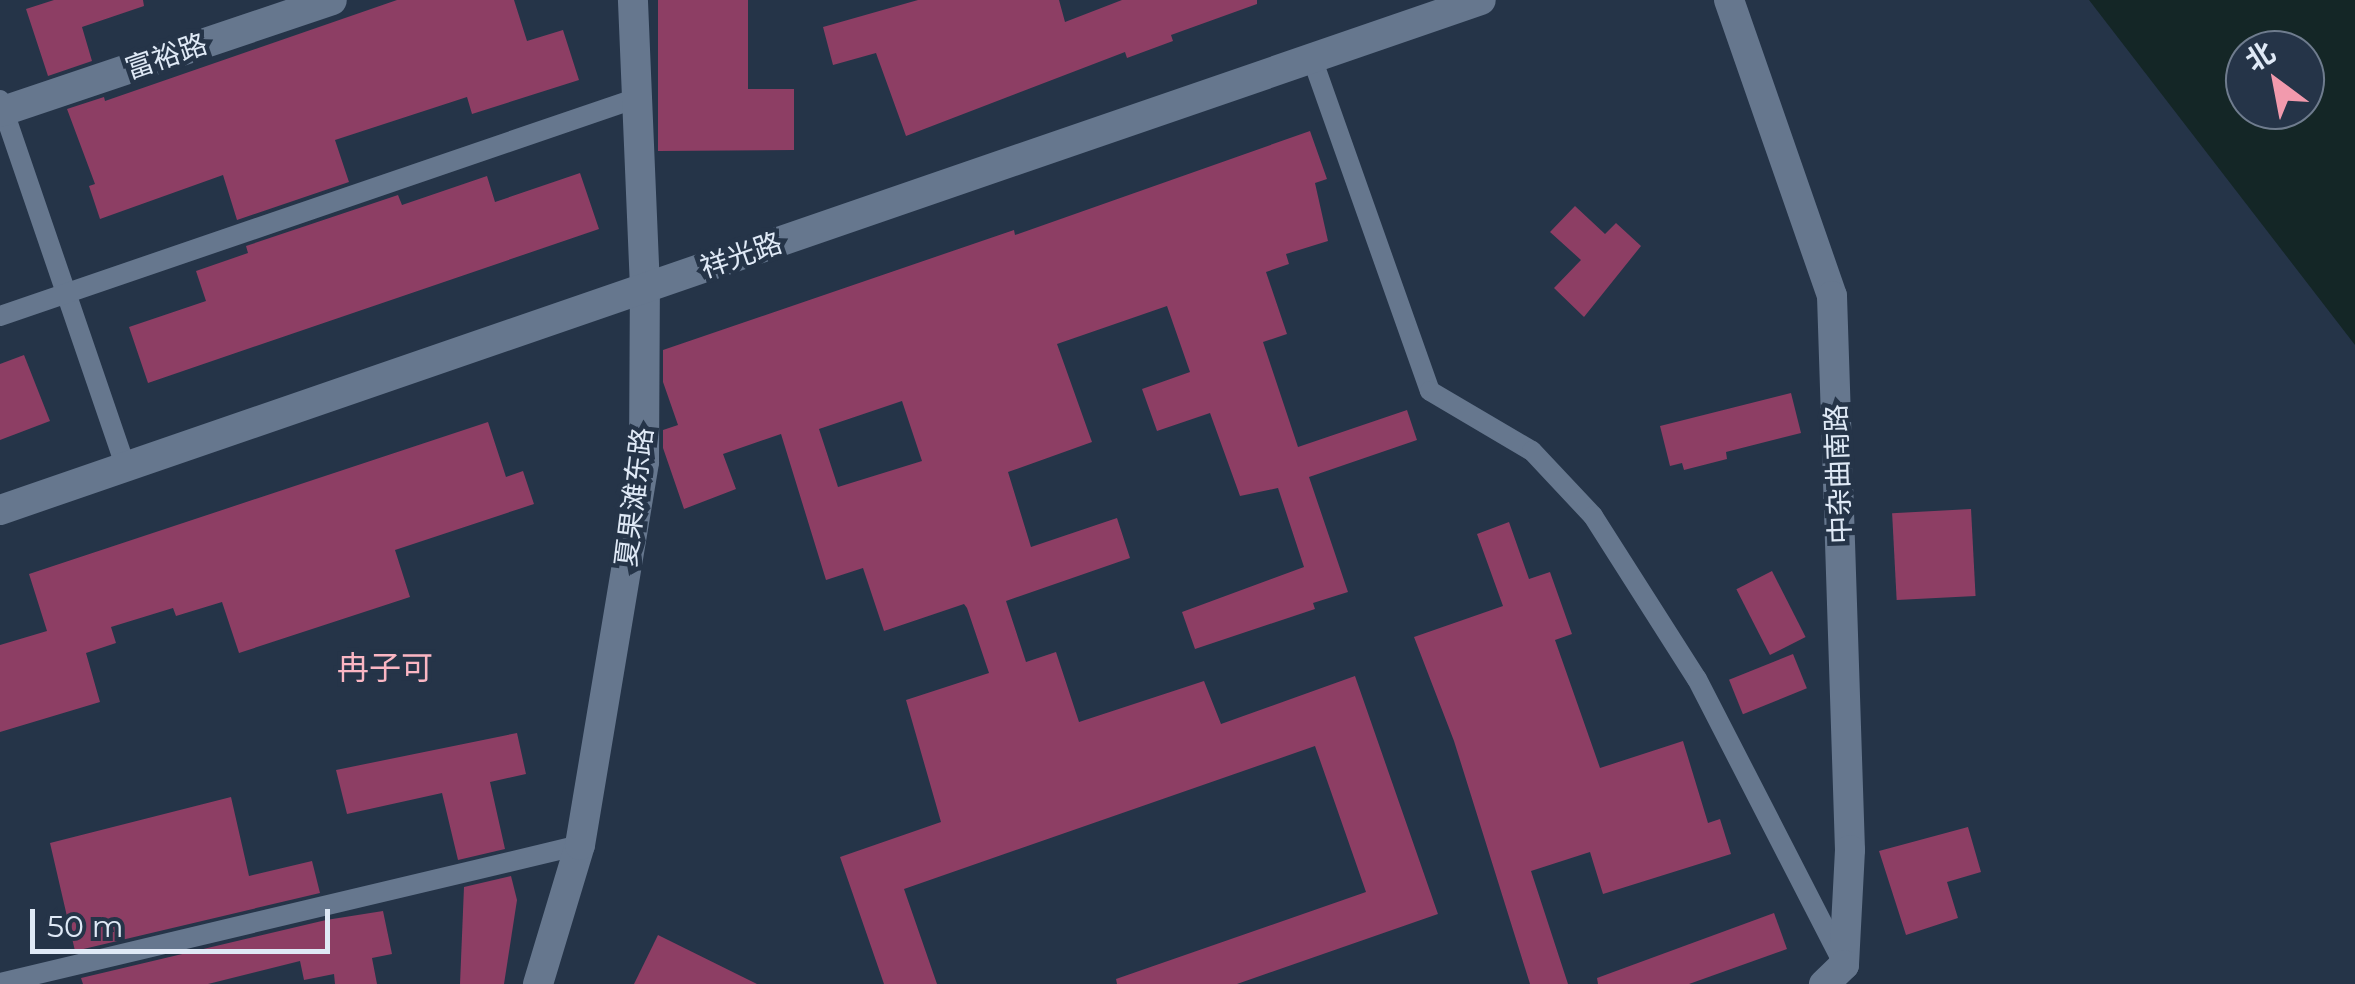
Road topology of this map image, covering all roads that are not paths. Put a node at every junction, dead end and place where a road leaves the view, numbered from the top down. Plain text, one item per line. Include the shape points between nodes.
1 (332, 0) edge
2 (633, 0) edge
3 (1481, 0) edge
4 (1729, 0) edge
5 (1312, 58) junction
6 (637, 98) junction
7 (1, 108) edge
8 (645, 288) junction
9 (66, 294) junction
10 (0, 316) edge
11 (126, 468) junction
12 (0, 510) edge
13 (580, 845) junction
14 (1834, 975) edge
15 (0, 983) edge
16 (538, 984) edge

1 - 7 street, 富裕路
2 - 6 street, 夏果滩东路
3 - 5 street, 祥光路
4 - 14 street, 中杂曲南路 via 1832,296 1850,850
5 - 8 street, 祥光路
5 - 14 lane via 1430,391 1532,451 1593,516 1697,679
6 - 8 street, 夏果滩东路
6 - 9 lane
7 - 9 lane
8 - 11 street, 祥光路
8 - 13 street, 夏果滩东路 via 644,462
9 - 10 lane
9 - 11 lane
11 - 12 street, 祥光路
13 - 15 lane
13 - 16 street, 夏果滩东路

